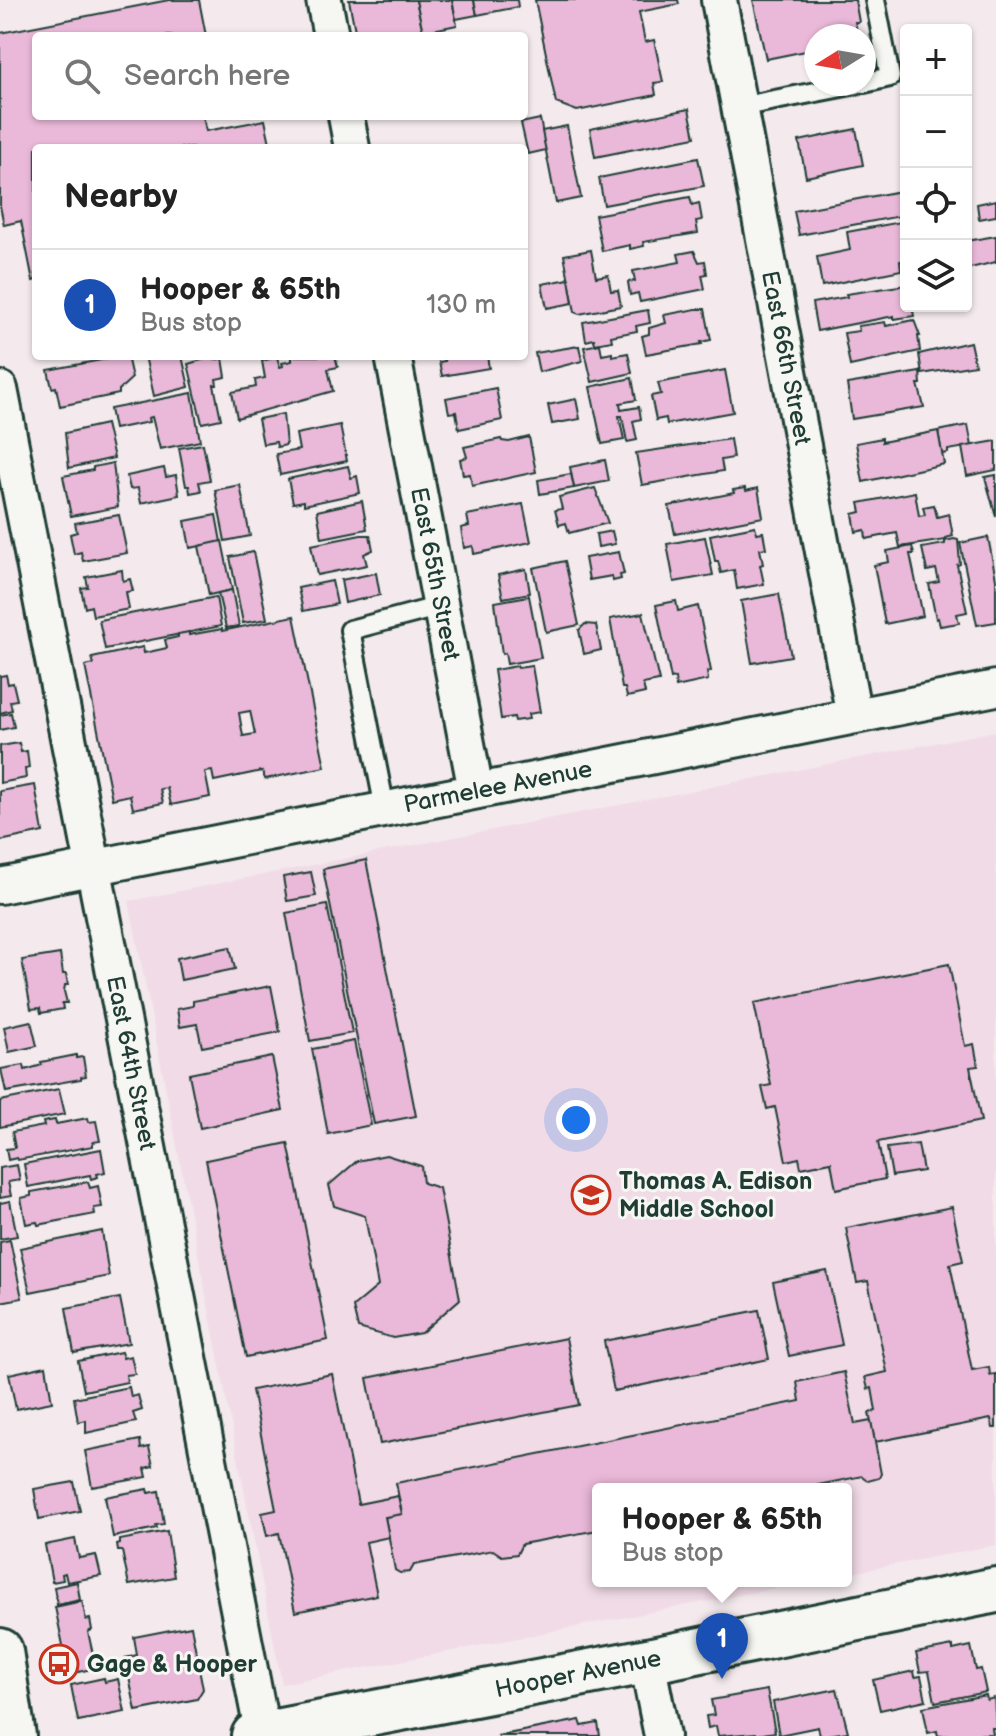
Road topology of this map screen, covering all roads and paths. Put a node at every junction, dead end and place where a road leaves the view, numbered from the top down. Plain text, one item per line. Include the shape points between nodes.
1 (324, 0) edge
2 (719, 0) edge
3 (875, 0) edge
4 (330, 32) edge
5 (876, 80) edge
6 (804, 94) edge
7 (739, 107) junction
8 (347, 120) edge
9 (351, 144) edge
10 (394, 360) edge
11 (0, 389) edge
12 (441, 606) junction
13 (996, 688) edge
14 (854, 716) junction
15 (476, 791) junction
16 (385, 809) junction
17 (93, 867) junction
18 (0, 886) edge
19 (996, 1590) edge
20 (0, 1651) edge
21 (647, 1661) junction
22 (260, 1735) edge
23 (13, 1736) edge
24 (662, 1736) edge

1 - 4 street
2 - 7 street, East 66th Street
3 - 5 lane via 890,77
6 - 7 lane
7 - 14 street, East 66th Street
8 - 9 street
10 - 12 street, East 65th Street
11 - 17 street, East 64th Street
12 - 15 street, East 65th Street
12 - 16 lane via 350,630
13 - 14 street, Parmelee Avenue
14 - 15 street, Parmelee Avenue
15 - 16 street, Parmelee Avenue
16 - 17 street, Parmelee Avenue
17 - 18 street, Parmelee Avenue
17 - 22 street, East 64th Street
19 - 21 street, Hooper Avenue
20 - 23 street
21 - 22 street, Hooper Avenue
21 - 24 street

